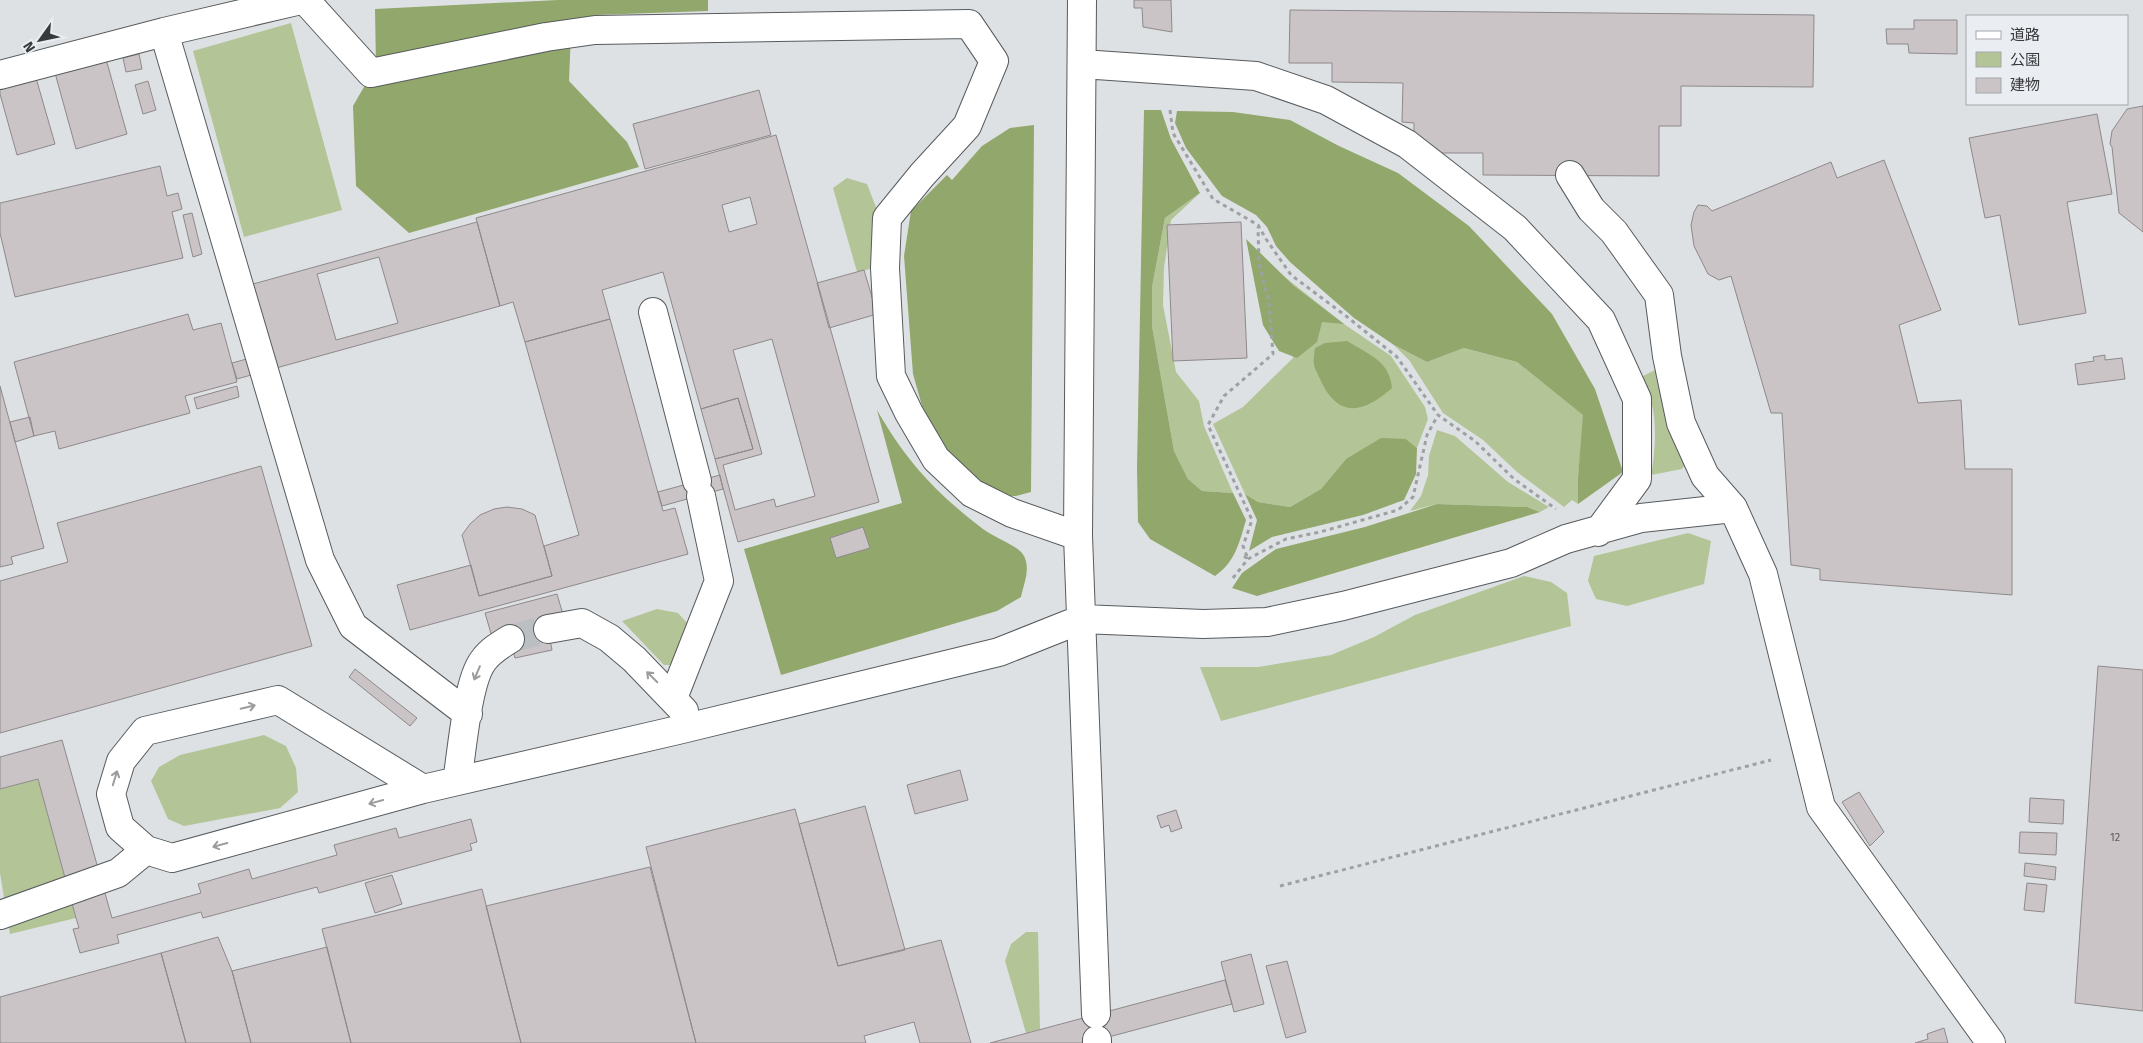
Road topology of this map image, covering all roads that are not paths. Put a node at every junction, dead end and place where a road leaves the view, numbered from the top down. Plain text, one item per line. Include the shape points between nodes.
1 (303, 0) edge
2 (1082, 0) edge
3 (164, 32) junction
4 (1082, 64) junction
5 (0, 75) edge
6 (1570, 176) dead end
7 (653, 312) dead end
8 (1733, 508) junction
9 (1598, 532) junction
10 (1078, 536) junction
11 (1082, 619) junction
12 (548, 629) tunnel mouth
13 (510, 639) tunnel mouth
14 (673, 698) junction
15 (468, 714) junction
16 (697, 725) junction
17 (457, 782) junction
18 (424, 789) junction
19 (146, 850) junction
20 (0, 915) edge
21 (1096, 1032) edge
22 (1992, 1043) edge

1 - 3 lane
1 - 10 lane via 371,73 595,30 969,24 994,61 967,126 887,218 885,268 891,376 936,459 972,493 1012,513
2 - 4 lane
3 - 5 lane
3 - 15 lane via 320,560 353,626
4 - 9 lane via 1256,76 1326,100 1407,144 1515,228 1601,320 1637,400 1637,479
4 - 10 lane
6 - 8 lane via 1591,209 1614,232 1659,295 1681,423 1705,476
7 - 14 lane via 719,581
8 - 9 lane via 1641,518
8 - 22 lane via 1763,574 1821,807
9 - 11 lane via 1566,539 1512,563 1268,622 1203,624
10 - 11 lane
11 - 16 lane via 998,652
11 - 21 lane
14 -> 12 lane via 610,638 582,623
13 -> 15 lane via 497,646 482,662 472,685
14 - 16 lane
15 - 17 lane
16 - 17 lane
17 - 18 lane
18 -> 19 lane via 172,858
19 -> 18 lane via 120,827 111,794 121,760 145,731 278,700
19 - 20 lane via 118,873

